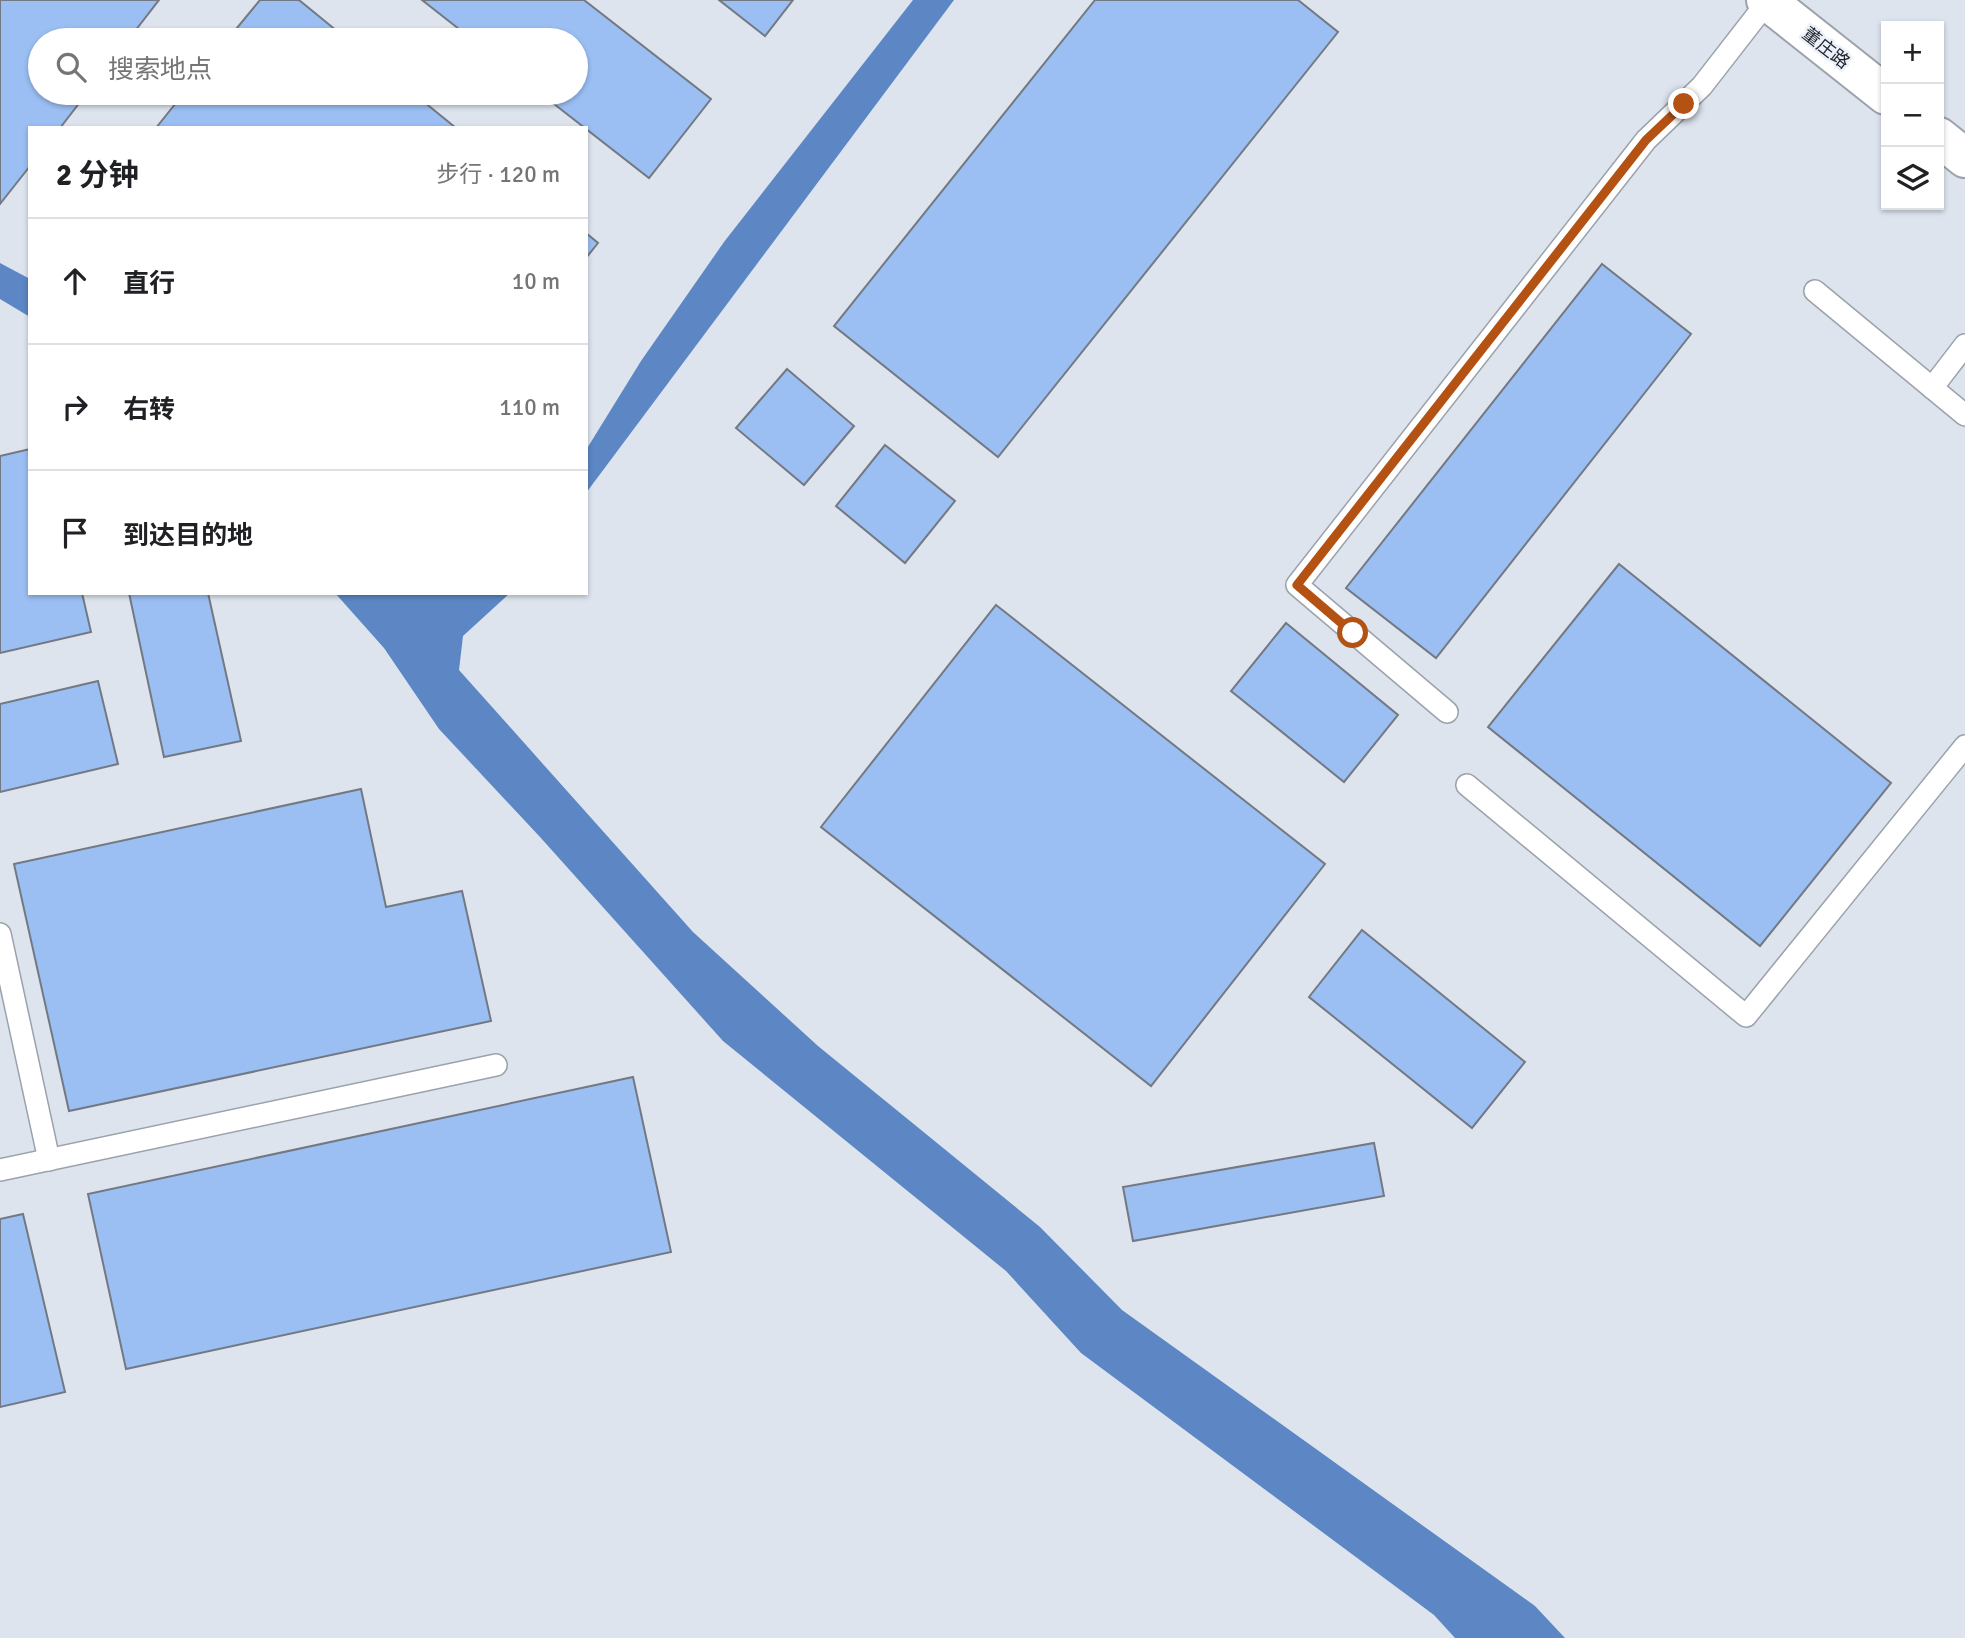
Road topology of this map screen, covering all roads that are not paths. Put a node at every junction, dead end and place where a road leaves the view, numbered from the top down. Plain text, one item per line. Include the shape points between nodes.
1 (1767, 0) edge
2 (1881, 91) edge
3 (1944, 141) edge
4 (1965, 158) edge
5 (1815, 291) dead end
6 (1965, 345) edge
7 (1932, 388) junction
8 (1965, 415) edge
9 (1447, 712) dead end
10 (1965, 746) edge
11 (1467, 785) dead end
12 (0, 934) edge
13 (496, 1065) dead end
14 (49, 1160) junction
15 (0, 1170) edge

1 - 2 street, 董庄路
1 - 9 lane via 1702,86 1646,140 1297,585
3 - 4 street
5 - 7 lane
6 - 7 lane
7 - 8 lane
10 - 11 lane via 1746,1016
12 - 14 lane
13 - 14 lane
14 - 15 lane

